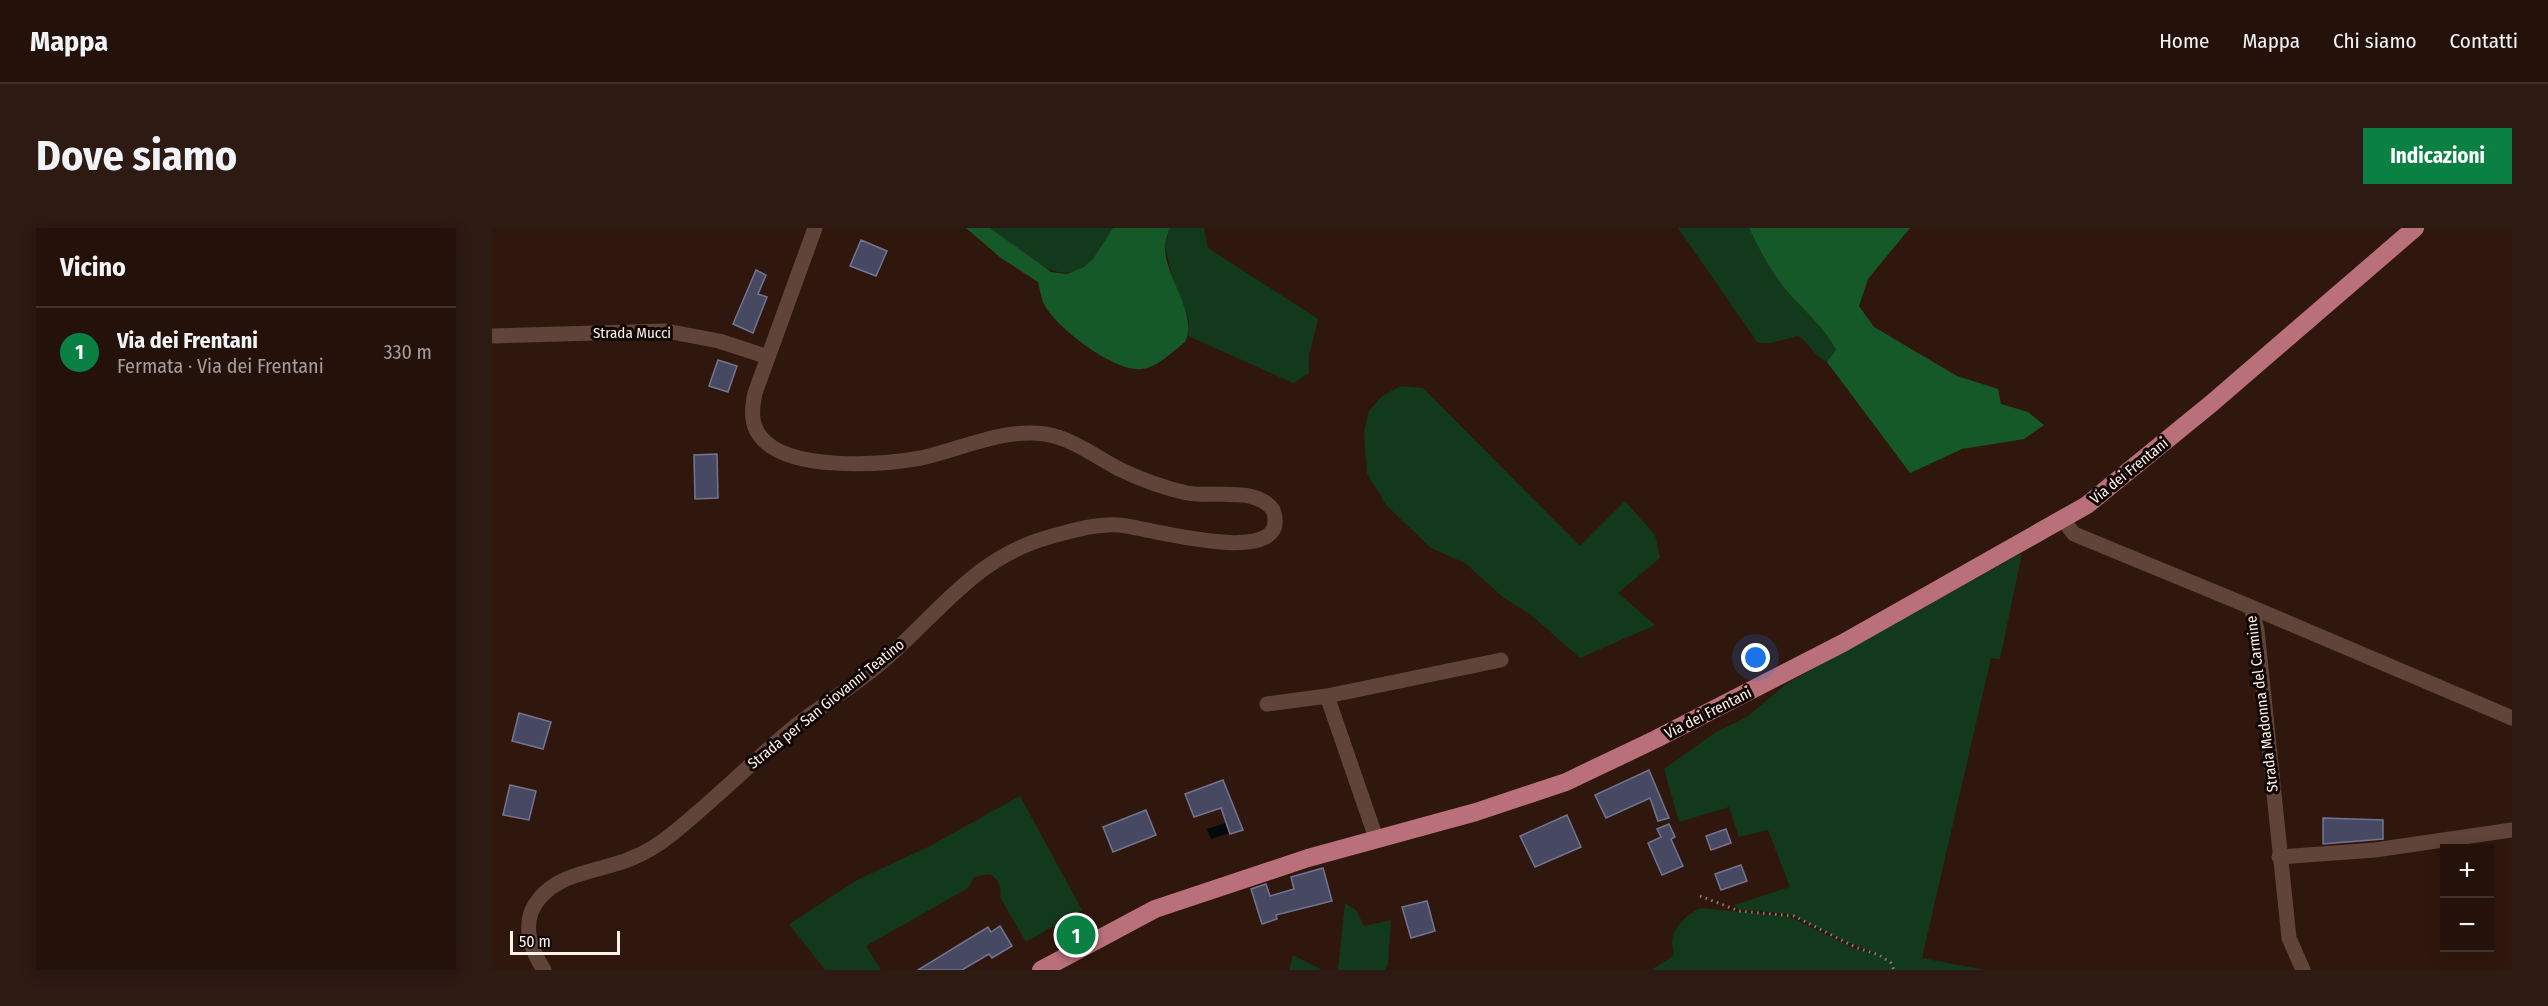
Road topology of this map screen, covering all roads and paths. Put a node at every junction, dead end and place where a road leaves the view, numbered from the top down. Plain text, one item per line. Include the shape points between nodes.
1 (815, 228) edge
2 (2415, 228) edge
3 (492, 336) edge
4 (768, 357) junction
5 (2063, 520) junction
6 (2251, 607) junction
7 (1501, 660) dead end
8 (1327, 696) junction
9 (1267, 704) dead end
10 (2512, 718) edge
11 (2512, 830) edge
12 (1376, 838) junction
13 (2279, 857) junction
14 (1700, 896) dead end
15 (544, 970) edge
16 (1041, 970) edge
17 (1894, 970) edge
18 (2303, 970) edge

1 - 4 street, Strada per San Giovanni Teatino
2 - 5 main road, Via dei Frentani via 2112,486
3 - 4 street, Strada Mucci via 666,331 719,341
4 - 15 street, Strada per San Giovanni Teatino via 756,393 753,419 760,437 787,454 828,463 871,463 922,458 1005,436 1046,435 1175,490 1257,497 1273,510 1273,526 1263,539 1242,544 1103,525 1033,542 986,566 881,663 789,731 670,836 636,856 547,890 532,911 529,933 532,951
5 - 6 street, Strada Madonna del Carmine via 2073,534
5 - 12 main road, Via dei Frentani via 1759,687 1576,777 1521,798
6 - 10 street
6 - 13 street, Strada Madonna del Carmine via 2257,630
7 - 8 street
8 - 9 street
8 - 12 street
11 - 13 street via 2375,850
12 - 16 main road, Via dei Frentani via 1155,909
13 - 18 street, Strada Madonna del Carmine via 2289,938
14 - 17 path via 1739,911 1794,916 1854,947 1879,955

